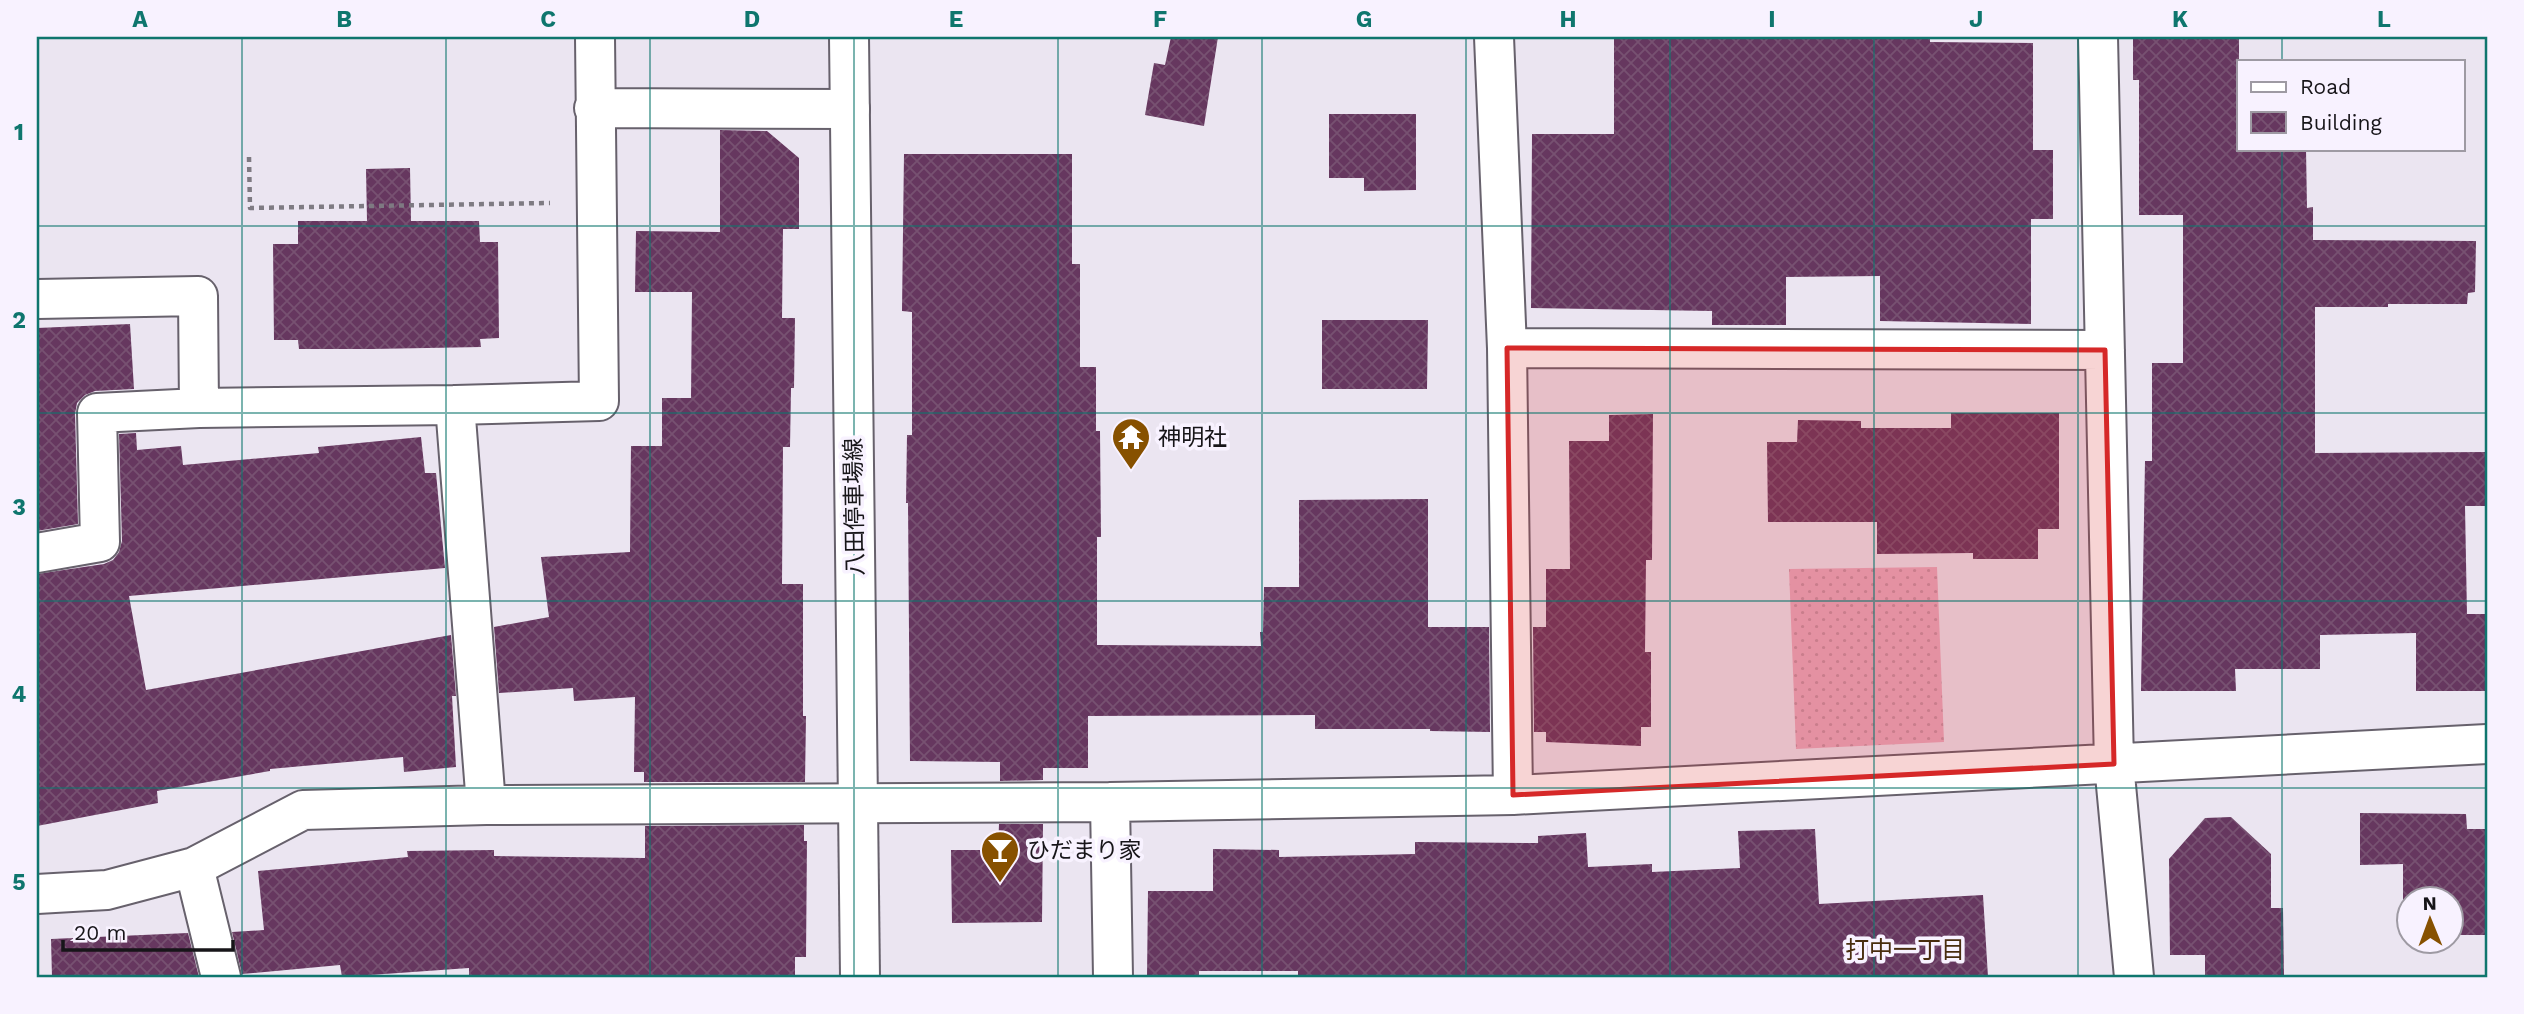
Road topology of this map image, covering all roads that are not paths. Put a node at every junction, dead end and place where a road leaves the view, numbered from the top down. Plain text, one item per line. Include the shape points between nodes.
1 (594, 37) edge
2 (849, 37) edge
3 (1494, 37) edge
4 (2098, 37) edge
5 (594, 108) junction
6 (850, 108) junction
7 (37, 299) edge
8 (1507, 348) junction
9 (2105, 350) junction
10 (455, 405) junction
11 (199, 408) junction
12 (37, 553) edge
13 (2487, 744) edge
14 (2114, 764) junction
15 (1513, 795) junction
16 (1110, 802) junction
17 (858, 804) junction
18 (486, 805) junction
19 (194, 867) junction
20 (37, 894) edge
21 (221, 977) edge
22 (859, 977) edge
23 (1113, 977) edge
24 (2134, 977) edge

1 - 5 street
2 - 6 street, 八田停車場線
3 - 8 street
4 - 9 street
5 - 6 street
5 - 10 street via 599,401
6 - 17 street, 八田停車場線
7 - 11 street via 198,296
8 - 9 street
8 - 15 street
9 - 14 street
10 - 11 street
10 - 18 street
11 - 12 street via 97,413 100,542
13 - 14 street
14 - 15 street
14 - 24 street
15 - 16 street
16 - 17 street
16 - 23 street
17 - 18 street
17 - 22 street, 八田停車場線
18 - 19 street via 303,810
19 - 20 street via 107,890
19 - 21 street

